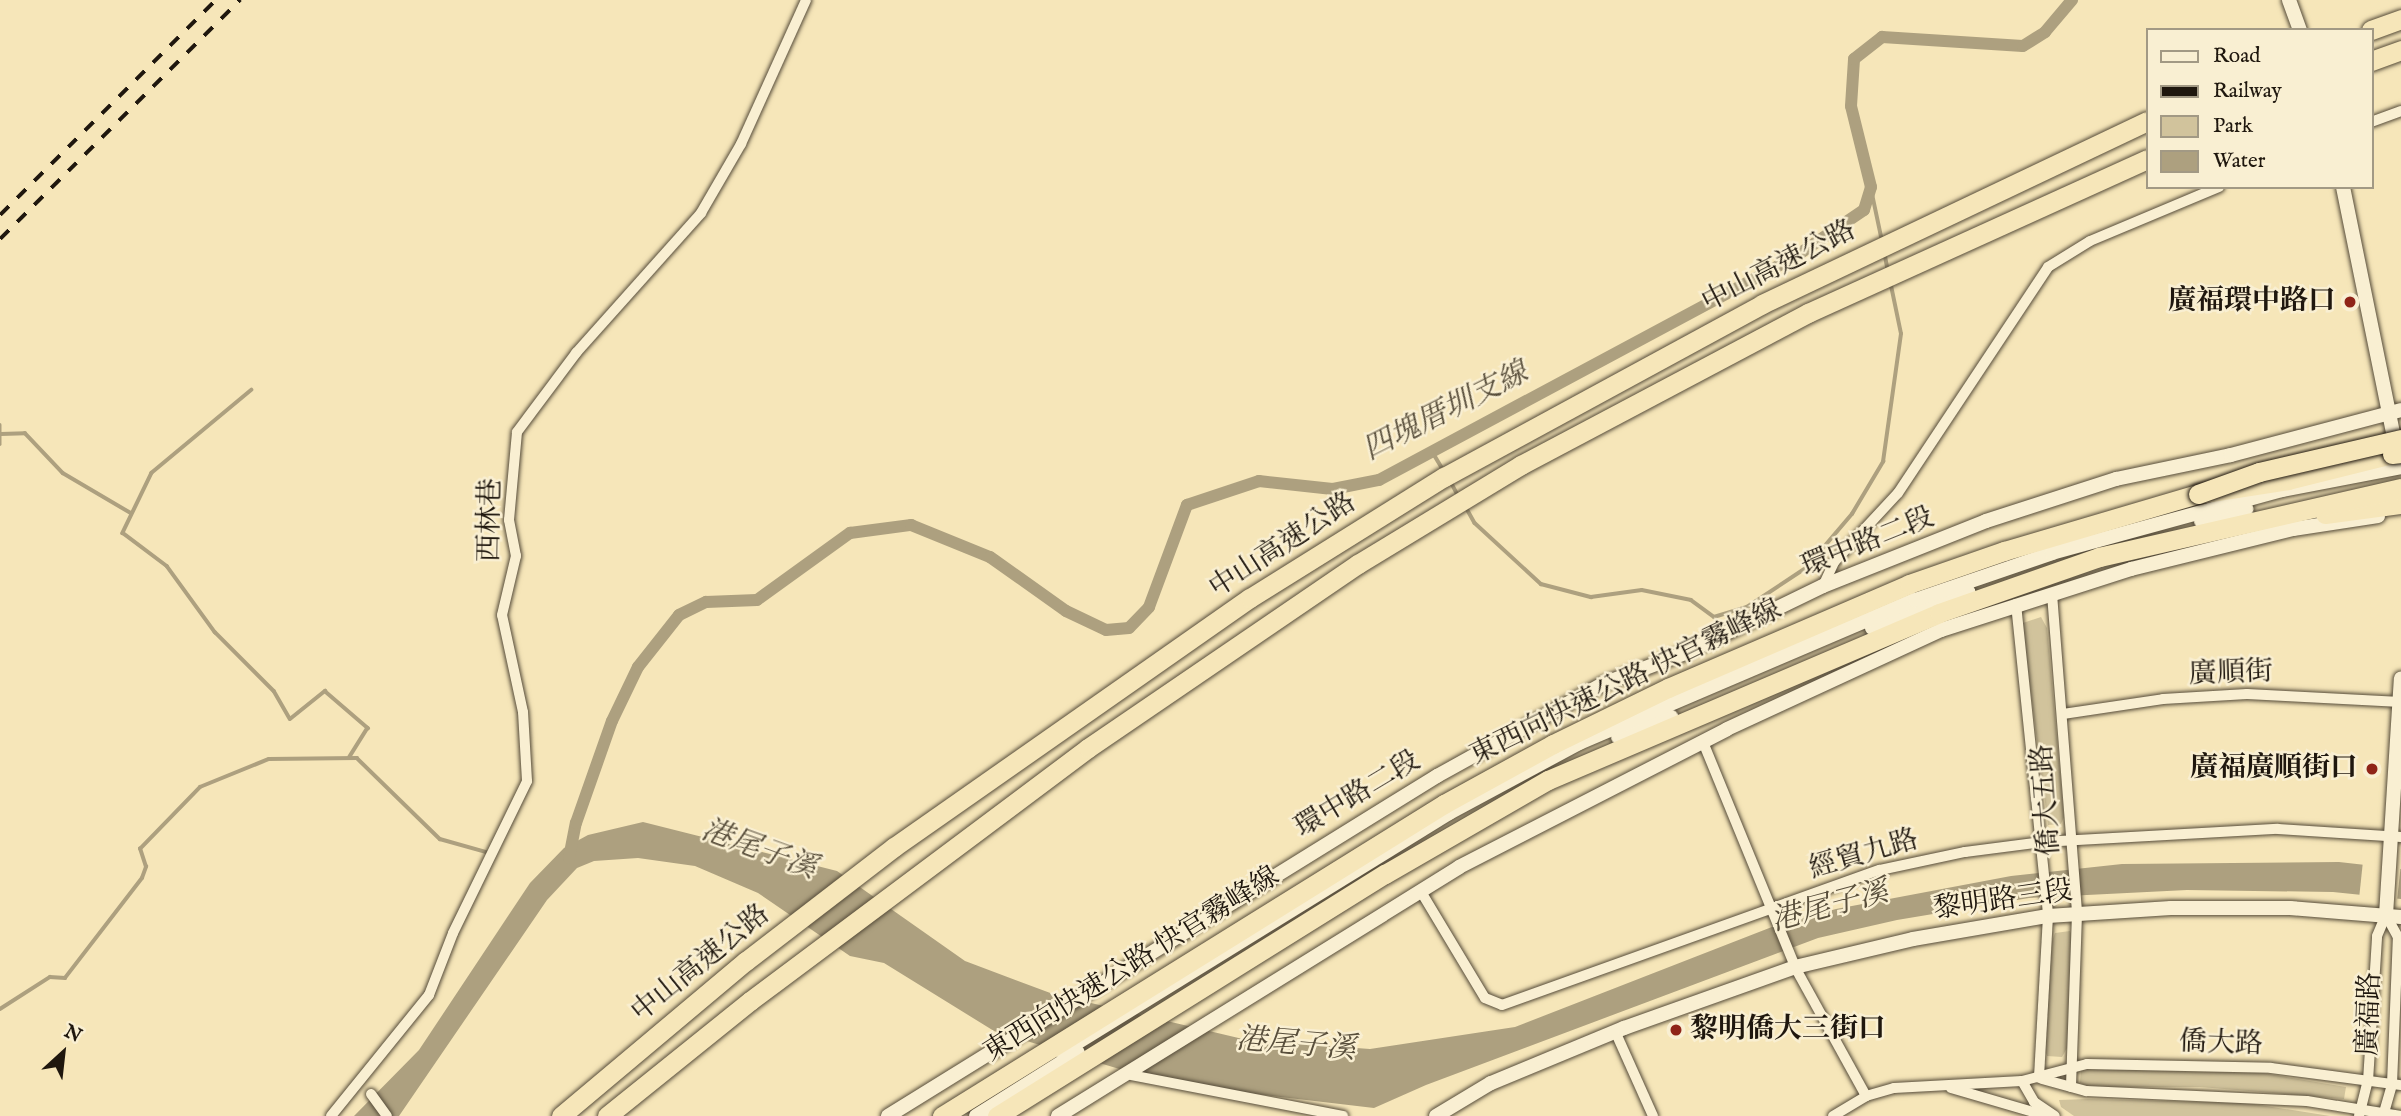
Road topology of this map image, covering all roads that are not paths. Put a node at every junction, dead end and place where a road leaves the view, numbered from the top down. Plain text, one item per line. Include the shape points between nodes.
1 (806, 0) edge
2 (2289, 0) edge
3 (2401, 19) edge
4 (2299, 28) edge
5 (2373, 29) edge
6 (2401, 50) edge
7 (2373, 60) edge
8 (2401, 111) edge
9 (2146, 121) edge
10 (2373, 121) edge
11 (2146, 159) edge
12 (2214, 189) edge
13 (2343, 189) edge
14 (2395, 411) edge
15 (2401, 439) edge
16 (2401, 467) edge
17 (2401, 488) edge
18 (2198, 494) junction
19 (2401, 504) edge
20 (2401, 513) edge
21 (2230, 526) junction
22 (1823, 586) junction
23 (2052, 594) junction
24 (2016, 604) junction
25 (2401, 678) edge
26 (2400, 702) edge
27 (2063, 714) junction
28 (1703, 742) junction
29 (2396, 836) edge
30 (2073, 840) junction
31 (2042, 842) junction
32 (1420, 890) junction
33 (1771, 912) junction
34 (2077, 914) junction
35 (2048, 916) junction
36 (2391, 916) edge
37 (1795, 967) junction
38 (1615, 1031) junction
39 (1068, 1054) junction
40 (2072, 1069) junction
41 (1131, 1075) junction
42 (2039, 1078) junction
43 (2368, 1080) junction
44 (2022, 1081) junction
45 (1920, 1084) junction
46 (2396, 1085) edge
47 (2071, 1087) junction
48 (371, 1094) dead end
49 (1866, 1096) junction
50 (1272, 1104) junction
51 (2361, 1112) edge
52 (2384, 1114) edge
53 (2401, 1115) edge
54 (331, 1116) edge
55 (387, 1116) edge
56 (561, 1116) edge
57 (607, 1116) edge
58 (888, 1116) edge
59 (942, 1116) edge
60 (960, 1116) edge
61 (976, 1116) edge
62 (997, 1116) edge
63 (1058, 1116) edge
64 (1268, 1116) edge
65 (1343, 1116) edge
66 (1436, 1116) edge
67 (1653, 1116) edge
68 (1833, 1116) edge
69 (2047, 1116) edge
70 (2055, 1116) edge

1 - 54 street, 西林巷 via 741,144 701,213 576,353 517,432 509,520 516,556 502,615 523,712 527,781 453,933 429,995 359,1087
2 - 4 street
3 - 5 highway
6 - 7 highway
8 - 10 street
9 - 56 highway, 中山高速公路 via 1762,304 1444,477 1096,703 868,867
11 - 57 highway, 中山高速公路 via 1808,313 1521,466 1358,564 1088,748 898,888
12 - 22 street via 2090,241 2048,267 1898,494 1834,562
13 - 14 street
14 - 16 street
14 - 22 street, 環中路二段 via 2231,455 2116,479 1986,521
15 - 18 highway, bridge via 2259,472
16 - 18 highway, 東西向快速公路 快官霧峰線, bridge
16 - 39 street via 2003,578 1811,651 1665,720 1566,757 1466,812
16 - 39 street via 2282,490 2052,553 1915,600 1579,743 1449,813
17 - 21 highway, 東西向快速公路 快官霧峰線
18 - 59 highway, 東西向快速公路 快官霧峰線 via 1909,584 1668,688 1553,744 1444,804
19 - 21 highway
20 - 23 street via 2293,529 2131,569
21 - 62 highway, 東西向快速公路 快官霧峰線 via 2099,557 1939,613 1548,780 1385,874
22 - 58 street, 環中路二段 via 1685,653 1602,684 1510,732
23 - 24 street
23 - 27 street, 僑大五路
24 - 28 street via 1941,630
24 - 31 street, 僑大五路
25 - 26 street
26 - 27 street, 廣順街 via 2247,694
26 - 29 street
27 - 30 street, 僑大五路
28 - 32 street via 1533,826
28 - 33 street
29 - 30 street, 經貿九路 via 2278,829
29 - 36 street via 2390,851
30 - 31 street, 經貿九路
30 - 34 street, 僑大五路
31 - 33 street, 經貿九路 via 1880,870
31 - 35 street, 僑大五路
32 - 33 street, 經貿九路 via 1485,998 1494,1005
32 - 41 street
33 - 37 street
34 - 35 street, 黎明路三段
34 - 36 street, 黎明路三段 via 2290,908
34 - 40 street, 僑大五路
35 - 37 street, 黎明路三段 via 1913,939
35 - 42 street, 僑大五路
36 - 43 street, 廣福路 via 2377,936
36 - 46 street, 廣福路 via 2398,937
37 - 38 street, 黎明路三段
37 - 49 street
38 - 66 street, 黎明路三段 via 1491,1083
38 - 67 street
39 - 60 street
39 - 61 street
40 - 42 street, 僑大路
40 - 43 street, 僑大路 via 2087,1064 2182,1064 2271,1068
40 - 47 street, 僑大五路
41 - 50 street
41 - 63 street
42 - 44 street, 僑大路
42 - 47 street, 僑大路
43 - 46 street, 僑大路
43 - 51 street, 廣福路
44 - 45 street, 僑大路
44 - 70 street via 2034,1102
45 - 49 street, 僑大路
45 - 69 street via 1964,1090
46 - 52 street, 廣福路
47 - 51 street, 僑大路 via 2231,1095
48 - 55 street
49 - 68 street, 僑大路
50 - 64 street
50 - 65 street
51 - 52 street, 僑大路
52 - 53 street, 僑大路

